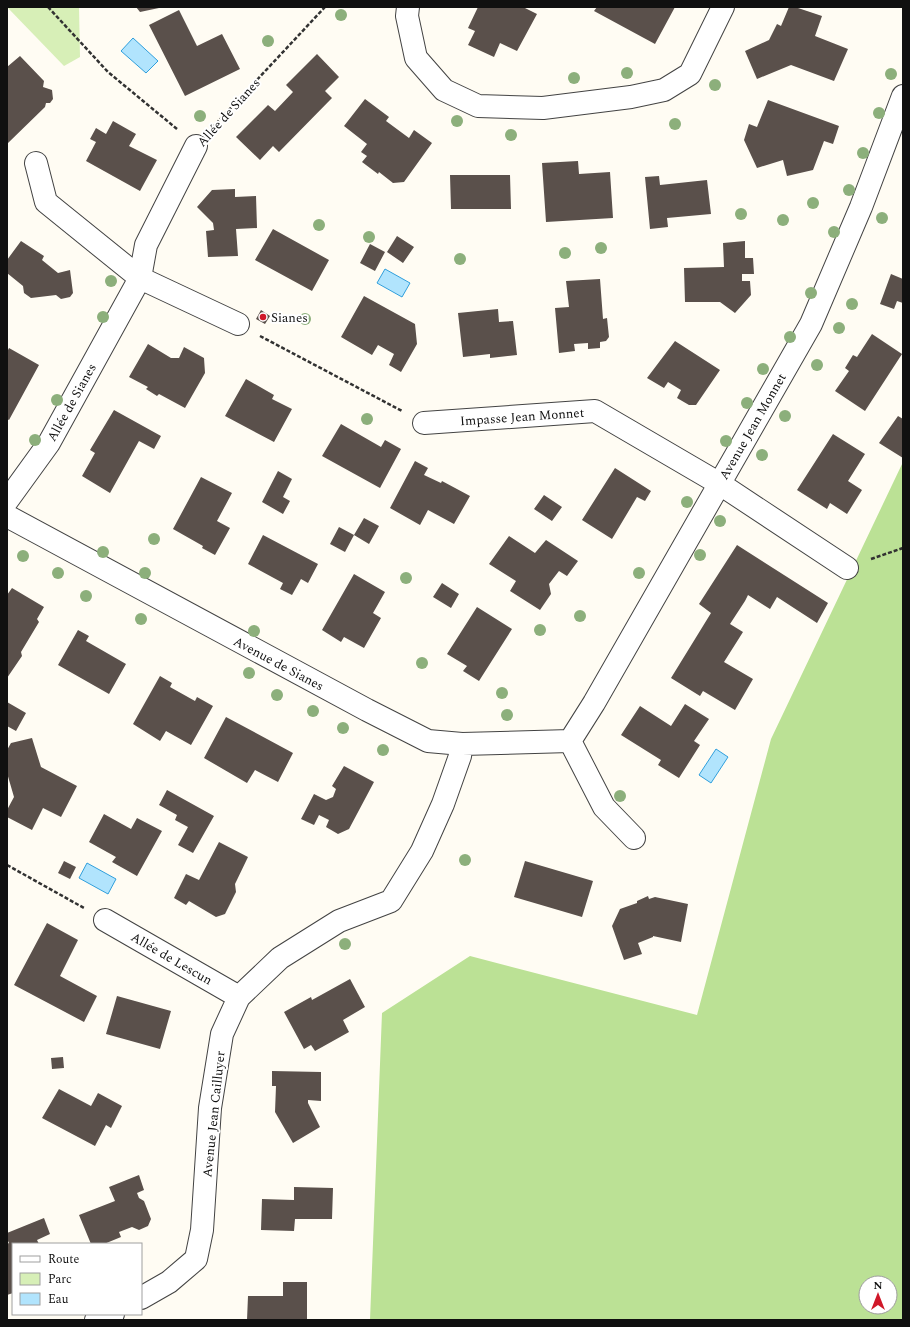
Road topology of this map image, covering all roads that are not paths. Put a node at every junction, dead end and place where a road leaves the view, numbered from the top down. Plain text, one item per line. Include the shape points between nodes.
1 (723, 7) edge
2 (402, 10) edge
3 (903, 96) edge
4 (196, 146) road end
5 (36, 162) dead end
6 (140, 278) junction
7 (238, 324) road end
8 (424, 423) road end
9 (720, 484) junction
10 (7, 501) edge
11 (7, 516) edge
12 (847, 568) road end
13 (570, 741) junction
14 (462, 744) junction
15 (634, 838) dead end
16 (105, 920) road end
17 (239, 997) junction
18 (142, 1297) edge
19 (110, 1315) edge
20 (96, 1320) edge

1 - 2 street via 690,74 664,90 631,97 543,108 478,106 444,90 416,58
3 - 9 street, Avenue Jean Monnet via 861,207 811,324
4 - 6 street, Allée de Sianes via 146,245
5 - 6 street via 46,202
6 - 7 street
6 - 10 street, Allée de Sianes via 49,443
8 - 9 street, Impasse Jean Monnet via 595,411
9 - 12 street, Impasse Jean Monnet
9 - 13 street, Avenue Jean Monnet
11 - 14 street, Avenue de Sianes via 380,717 428,740
13 - 14 street, Avenue de Sianes
13 - 15 street via 604,807
14 - 17 street, Avenue Jean Cailluyer via 443,804 422,851 391,900 339,921 280,958
16 - 17 street, Allée de Lescun
17 - 18 street, Avenue Jean Cailluyer via 222,1034 210,1108 202,1230 196,1259 169,1282
19 - 20 street

